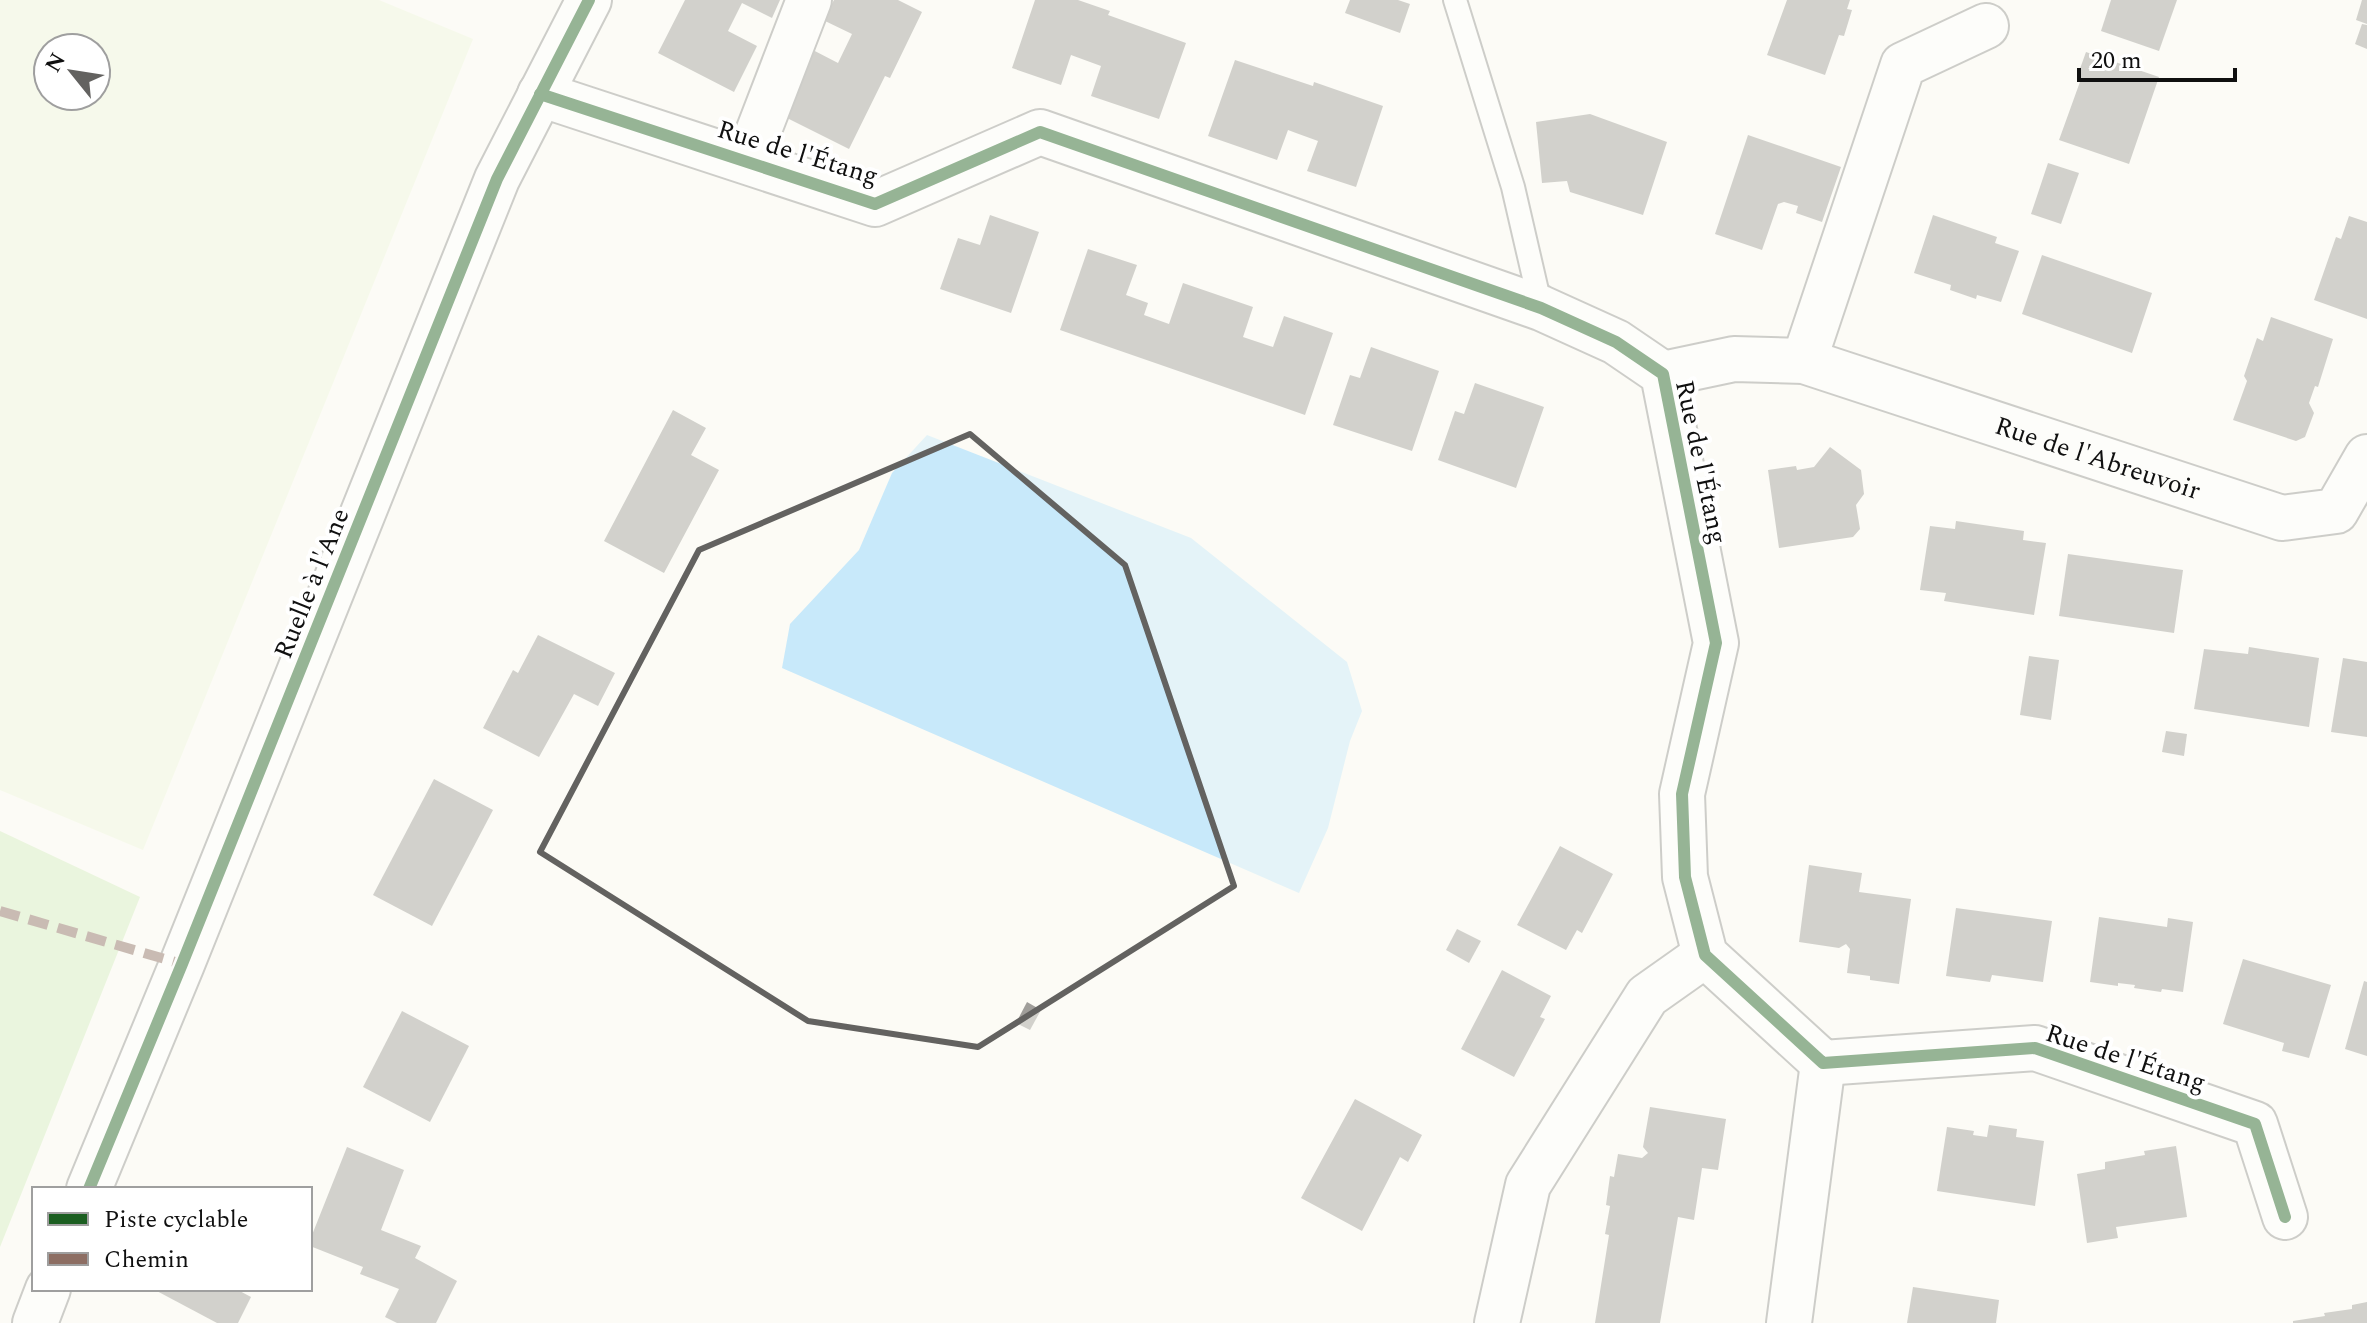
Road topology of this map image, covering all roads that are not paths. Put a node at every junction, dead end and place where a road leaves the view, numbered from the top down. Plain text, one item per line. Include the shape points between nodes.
1 (589, 0) edge
2 (809, 0) edge
3 (1455, 0) edge
4 (1986, 26) dead end
5 (540, 94) junction
6 (747, 161) junction
7 (1541, 308) junction
8 (1804, 361) junction
9 (1663, 374) junction
10 (2367, 457) edge
11 (1705, 955) junction
12 (1823, 1063) junction
13 (90, 1187) edge
14 (2285, 1217) dead end
15 (47, 1291) edge
16 (35, 1323) edge
17 (1497, 1323) edge
18 (1789, 1323) edge

1 - 5 street, Ruelle à l'Ane
2 - 6 street, Rue de l'Étang
3 - 7 lane via 1513,187
4 - 8 street via 1903,65
5 - 6 street, Rue de l'Étang
5 - 13 street, Ruelle à l'Ane via 497,179
6 - 7 street, Rue de l'Étang via 875,204 1040,132
7 - 9 street, Rue de l'Étang via 1616,342
8 - 9 street, Rue de l'Abreuvoir via 1734,359
8 - 10 street, Rue de l'Abreuvoir via 2282,518 2336,511
9 - 11 street, Rue de l'Étang via 1716,643 1682,794 1685,877
11 - 12 street
11 - 17 street via 1647,996 1528,1185
12 - 14 street, Rue de l'Étang via 2035,1048 2255,1124
12 - 18 street
15 - 16 street

